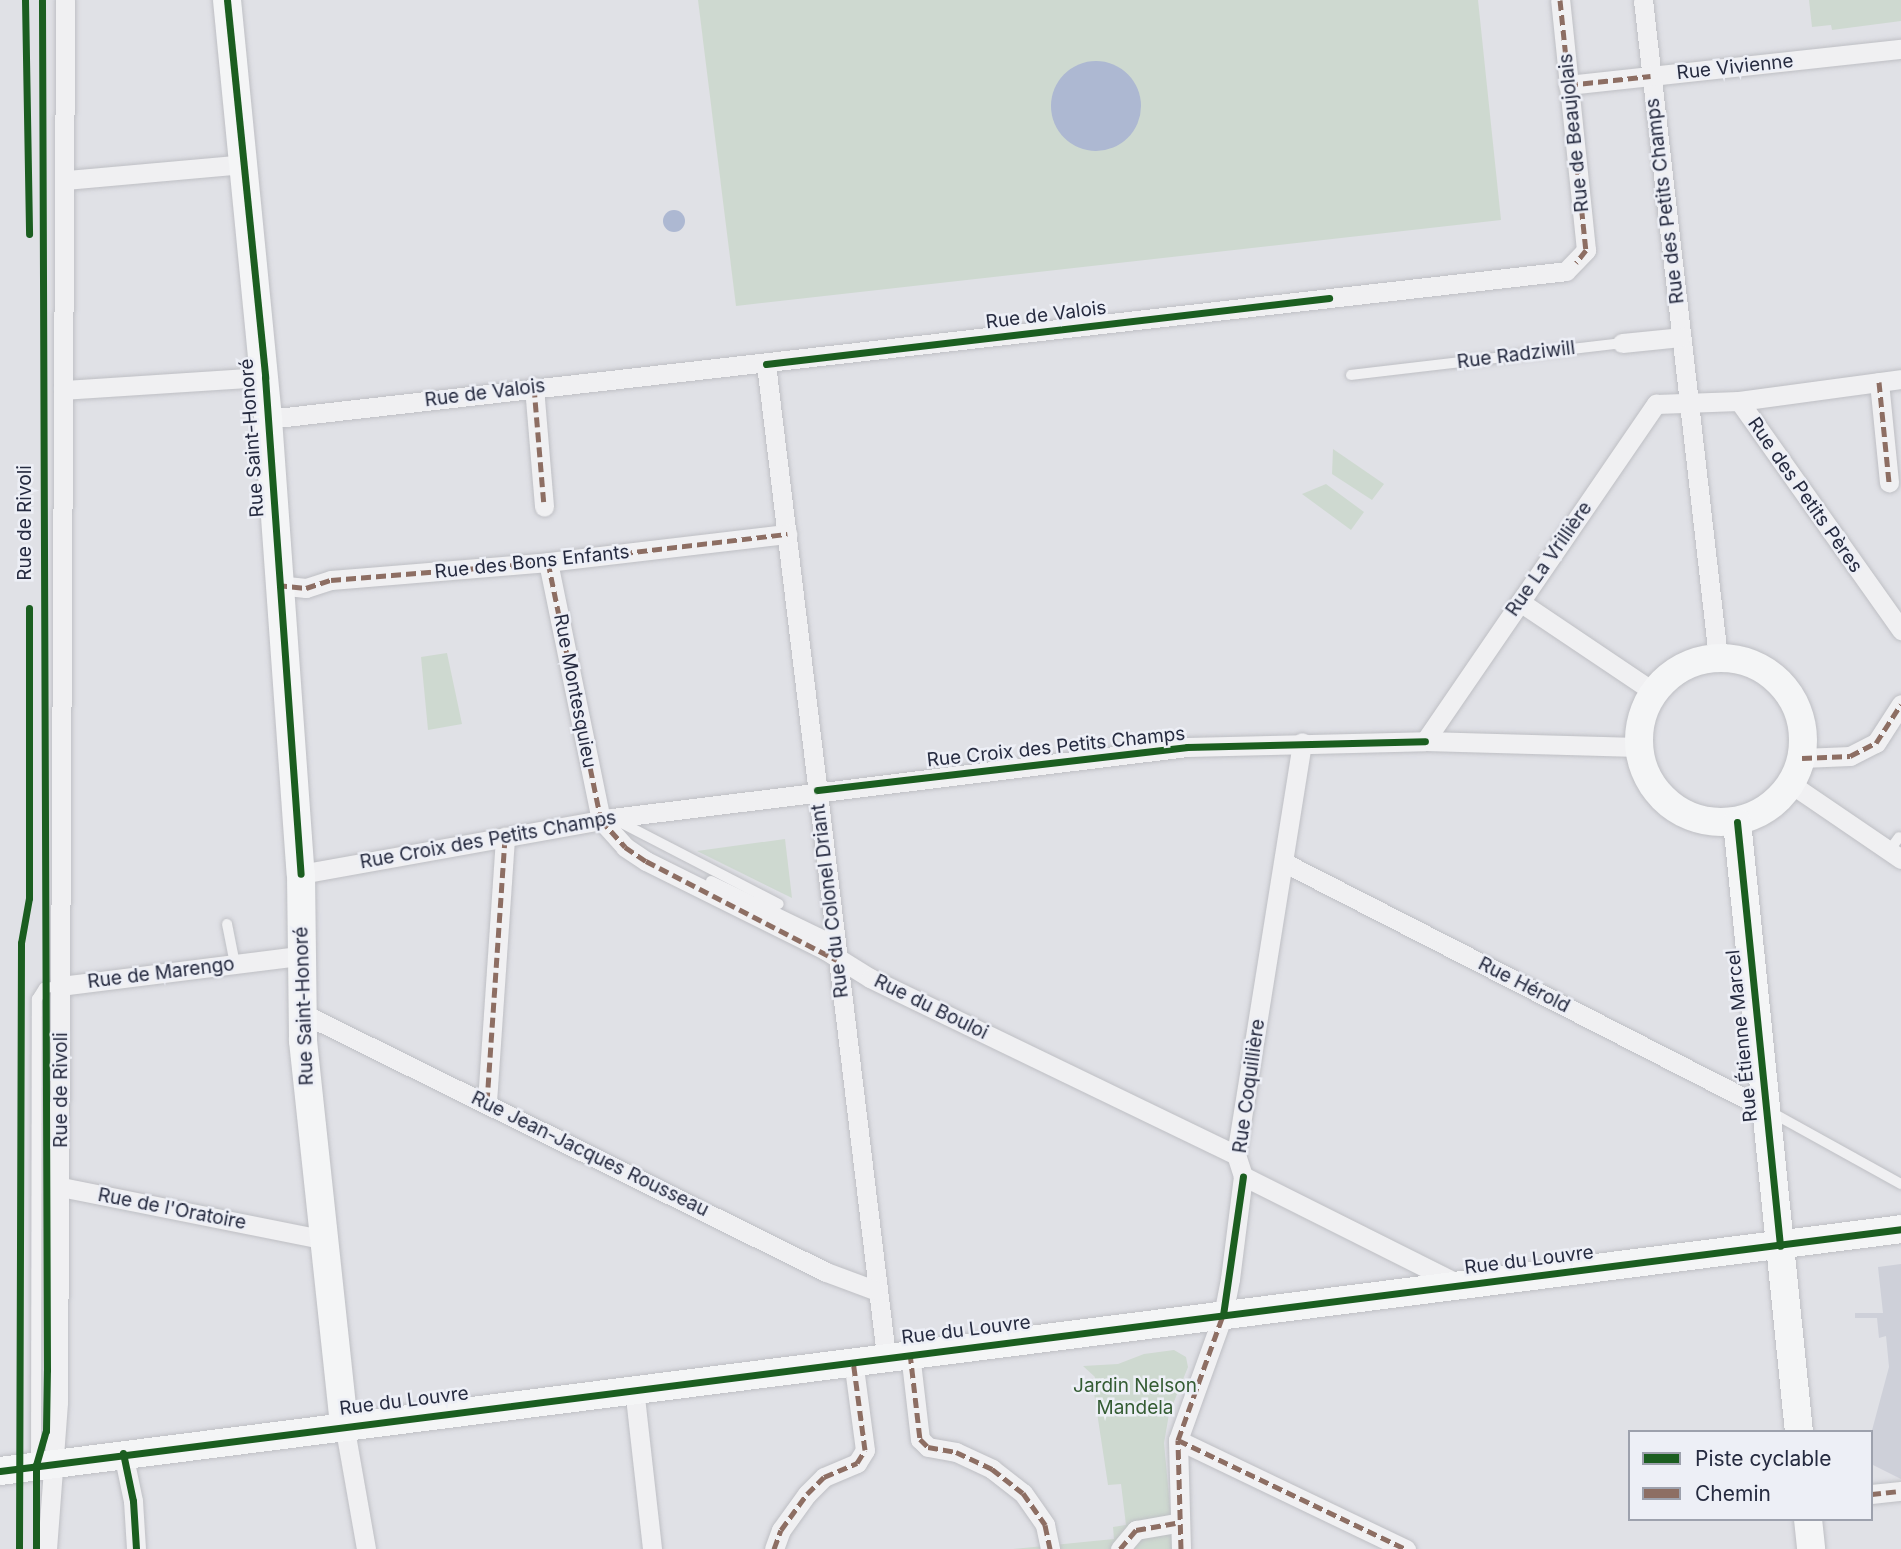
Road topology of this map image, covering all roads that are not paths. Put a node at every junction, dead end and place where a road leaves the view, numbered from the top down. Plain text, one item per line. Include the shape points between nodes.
1 (65, 0) edge
2 (228, 0) edge
3 (1560, 0) edge
4 (1643, 0) edge
5 (1901, 49) edge
6 (1651, 76) junction
7 (1568, 86) junction
8 (245, 164) junction
9 (66, 180) junction
10 (1576, 263) joint
11 (1681, 337) junction
12 (1622, 343) joint
13 (766, 364) junction
14 (1351, 375) dead end
15 (265, 377) junction
16 (1901, 379) edge
17 (1879, 383) junction
18 (534, 387) junction
19 (63, 390) junction
20 (1688, 401) junction
21 (1739, 401) junction
22 (268, 419) junction
23 (1889, 483) dead end
24 (544, 507) dead end
25 (787, 534) junction
26 (548, 562) junction
27 (277, 585) junction
28 (1520, 602) junction
29 (1894, 605) edge
30 (1901, 630) edge
31 (1717, 657) junction
32 (1654, 692) junction
33 (1901, 705) edge
34 (1425, 740) junction
35 (1302, 742) junction
36 (1639, 747) junction
37 (1802, 758) junction
38 (1791, 784) junction
39 (817, 790) junction
40 (607, 819) junction
41 (1737, 822) junction
42 (505, 837) junction
43 (1896, 849) edge
44 (1284, 863) junction
45 (301, 874) junction
46 (711, 881) dead end
47 (779, 904) dead end
48 (227, 924) dead end
49 (836, 951) junction
50 (299, 956) junction
51 (236, 964) junction
52 (53, 987) junction
53 (304, 1014) junction
54 (487, 1102) junction
55 (1764, 1108) junction
56 (1236, 1155) junction
57 (1242, 1175) junction
58 (1901, 1184) edge
59 (61, 1187) junction
60 (1901, 1229) edge
61 (322, 1239) junction
62 (1780, 1246) junction
63 (1459, 1284) junction
64 (877, 1291) junction
65 (1223, 1315) junction
66 (898, 1354) junction
67 (853, 1360) junction
68 (634, 1388) junction
69 (344, 1424) junction
70 (1799, 1430) edge
71 (1178, 1440) junction
72 (123, 1453) junction
73 (45, 1464) junction
74 (0, 1471) edge
75 (1901, 1491) edge
76 (1873, 1494) edge
77 (1808, 1521) edge
78 (1175, 1523) dead end
79 (47, 1549) edge
80 (136, 1549) edge
81 (366, 1549) edge
82 (652, 1549) edge
83 (774, 1549) edge
84 (1050, 1549) edge
85 (1120, 1549) edge
86 (1181, 1549) edge
87 (1406, 1549) edge
88 (1811, 1549) edge

1 - 9 street, Rue de Rivoli
2 - 8 street, Rue Saint-Honoré
3 - 7 street, Rue de Beaujolais
4 - 6 street, Rue des Petits Champs
5 - 6 street, Rue Vivienne
6 - 7 street, Rue Vivienne
6 - 11 street, Rue des Petits Champs
7 - 10 street, Rue de Beaujolais via 1586,250
8 - 9 street
8 - 15 street, Rue Saint-Honoré
9 - 19 street, Rue de Rivoli
10 - 13 street, Rue de Valois via 1566,271 1534,277
11 - 12 street, Rue Radziwill
11 - 20 street, Rue des Petits Champs
12 - 14 lane, Rue Radziwill
13 - 18 street, Rue de Valois
13 - 25 street, Rue du Colonel Driant
15 - 19 street
15 - 22 street, Rue Saint-Honoré
16 - 17 street
17 - 21 street
17 - 23 street
18 - 22 street, Rue de Valois
18 - 24 street
19 - 52 street, Rue de Rivoli
20 - 21 street, Rue des Petits Pères
20 - 28 street, Rue La Vrillière via 1656,404
20 - 31 street, Rue des Petits Champs
21 - 29 street, Rue des Petits Pères
22 - 27 street, Rue Saint-Honoré
25 - 26 street, Rue des Bons Enfants
25 - 39 street, Rue du Colonel Driant
26 - 27 street, Rue des Bons Enfants via 331,580 306,588
26 - 40 street, Rue Montesquieu
27 - 45 street, Rue Saint-Honoré
28 - 32 street
28 - 34 street, Rue La Vrillière
29 - 30 street, Rue des Petits Pères
31 - 32 street via 1678,669
31 - 37 street via 1757,666 1781,683 1796,705 1803,728
32 - 36 street via 1640,722
33 - 37 street via 1876,743 1850,755
34 - 35 street, Rue Croix des Petits Champs
34 - 36 street, Rue Croix des Petits Champs
35 - 39 street, Rue Croix des Petits Champs via 1187,747
35 - 44 street, Rue Coquillière
36 - 41 street via 1649,781 1678,811 1710,822
37 - 38 street
38 - 41 street via 1766,810
38 - 43 street
39 - 40 street, Rue Croix des Petits Champs
39 - 49 street, Rue du Colonel Driant
40 - 42 street, Rue Croix des Petits Champs
40 - 47 lane
40 - 49 street, Rue du Bouloi via 646,861
41 - 55 street, Rue Étienne Marcel
42 - 45 street, Rue Croix des Petits Champs
42 - 54 street
44 - 55 street, Rue Hérold
44 - 56 street, Rue Coquillière
45 - 50 street, Rue Saint-Honoré
46 - 49 lane
48 - 51 lane
49 - 56 street, Rue du Bouloi
49 - 64 street, Rue du Colonel Driant
50 - 51 street, Rue de Marengo
50 - 53 street, Rue Saint-Honoré
51 - 52 street, Rue de Marengo
52 - 59 street, Rue de Rivoli
52 - 73 lane, Rue de Rivoli via 37,999
53 - 54 street, Rue Jean-Jacques Rousseau
53 - 61 street, Rue Saint-Honoré
54 - 64 street, Rue Jean-Jacques Rousseau via 826,1272
55 - 58 lane
55 - 62 street, Rue Étienne Marcel
56 - 57 street, Rue Coquillière
57 - 63 street
57 - 65 street, Rue Coquillière
59 - 61 street, Rue de l'Oratoire
59 - 73 street, Rue de Rivoli
60 - 62 street, Rue du Louvre
61 - 69 street, Rue Saint-Honoré
62 - 63 street, Rue du Louvre
62 - 70 street, Rue Étienne Marcel
63 - 65 street, Rue du Louvre
64 - 66 street, Rue du Colonel Driant
65 - 66 street, Rue du Louvre
65 - 71 street, Rue Coquillière
66 - 67 street, Rue du Louvre
66 - 84 street, Rue du Colonel Driant via 920,1439 928,1447 956,1452 992,1469 1023,1493 1045,1525
67 - 68 street, Rue du Louvre
67 - 83 street via 865,1450 857,1462 824,1477 807,1494 781,1530
68 - 69 street, Rue du Louvre
68 - 82 street
69 - 72 street, Rue du Louvre
69 - 81 street, Rue Saint-Honoré
71 - 86 street, Rue Coquillière
71 - 87 street
72 - 73 street, Rue du Louvre
72 - 80 street
73 - 74 street, Rue du Louvre
73 - 79 street, Rue de Rivoli
75 - 76 street
77 - 88 street
78 - 85 street via 1136,1530

